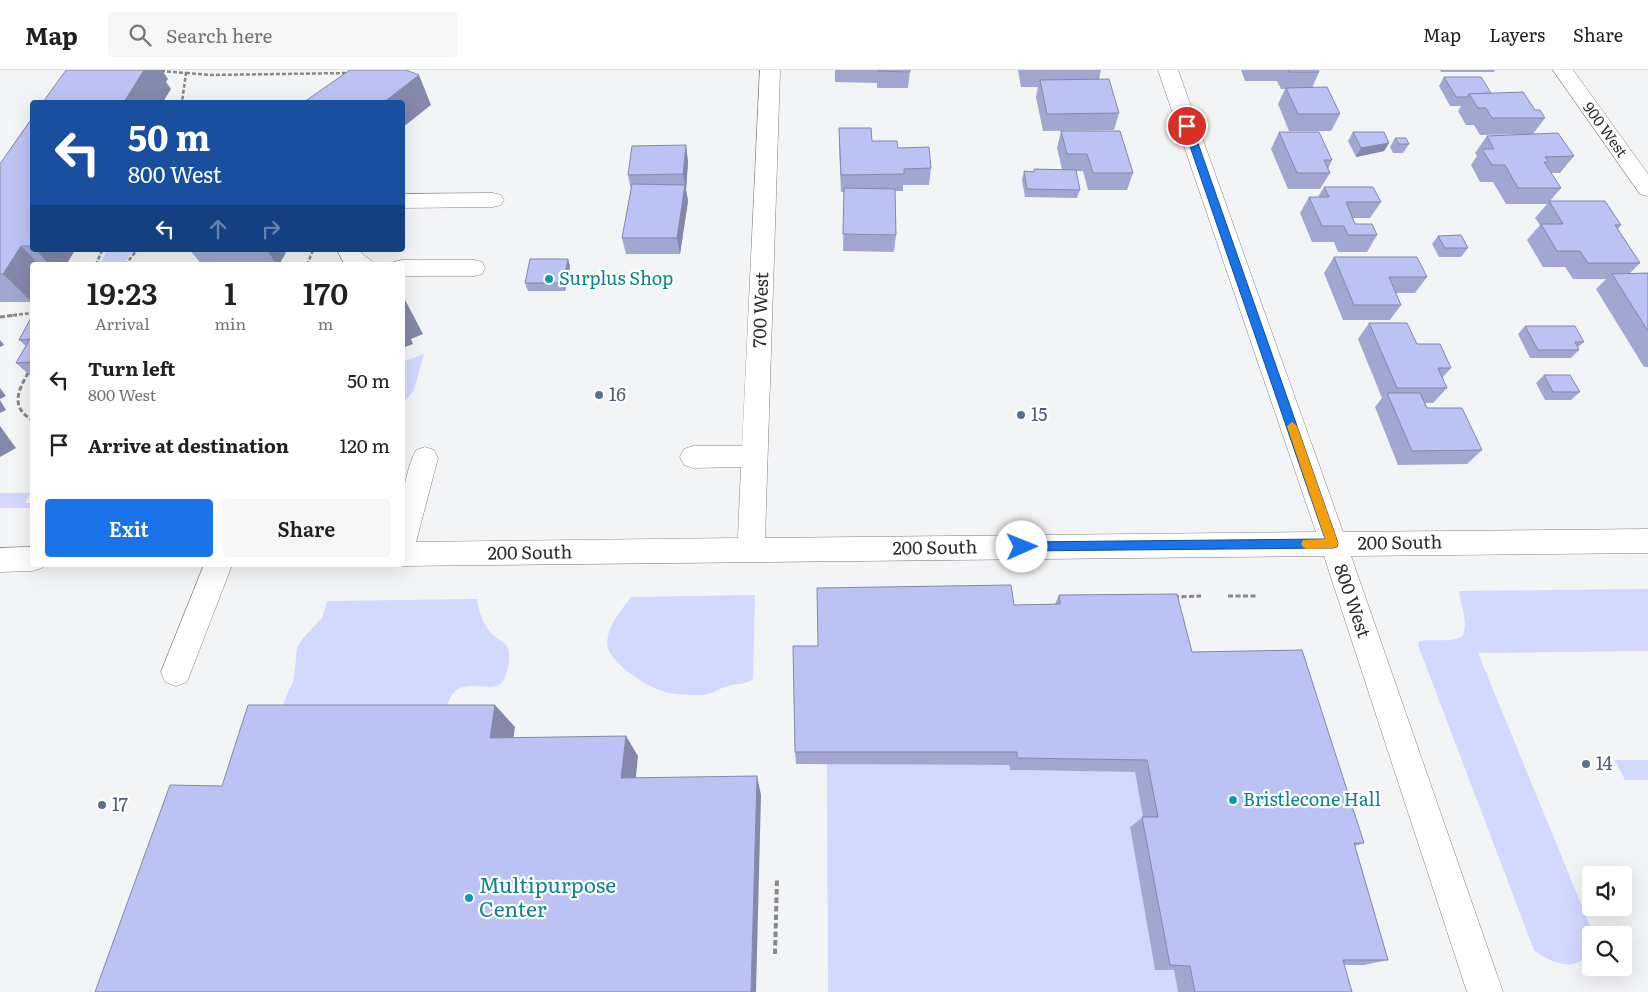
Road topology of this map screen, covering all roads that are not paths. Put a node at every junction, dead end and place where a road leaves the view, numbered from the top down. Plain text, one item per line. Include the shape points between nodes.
1 (770, 70) edge
2 (1168, 70) edge
3 (1563, 70) edge
4 (1644, 179) edge
5 (493, 200) dead end
6 (405, 201) edge
7 (349, 252) edge
8 (357, 262) edge
9 (405, 268) edge
10 (474, 268) dead end
11 (693, 456) dead end
12 (755, 456) junction
13 (425, 458) dead end
14 (405, 533) edge
15 (1648, 541) edge
16 (1333, 543) junction
17 (751, 550) junction
18 (405, 554) edge
19 (30, 559) edge
20 (0, 560) edge
21 (217, 567) edge
22 (176, 672) dead end
23 (1485, 992) edge

1 - 12 street, 700 West
2 - 16 street, 800 West
3 - 4 street, 900 West
5 - 6 street
7 - 8 street
9 - 10 street
11 - 12 street
12 - 17 street, 700 West
13 - 14 street
15 - 16 street, 200 South
16 - 17 street, 200 South
16 - 23 street, 800 West
17 - 18 street, 200 South
19 - 20 street
21 - 22 street

